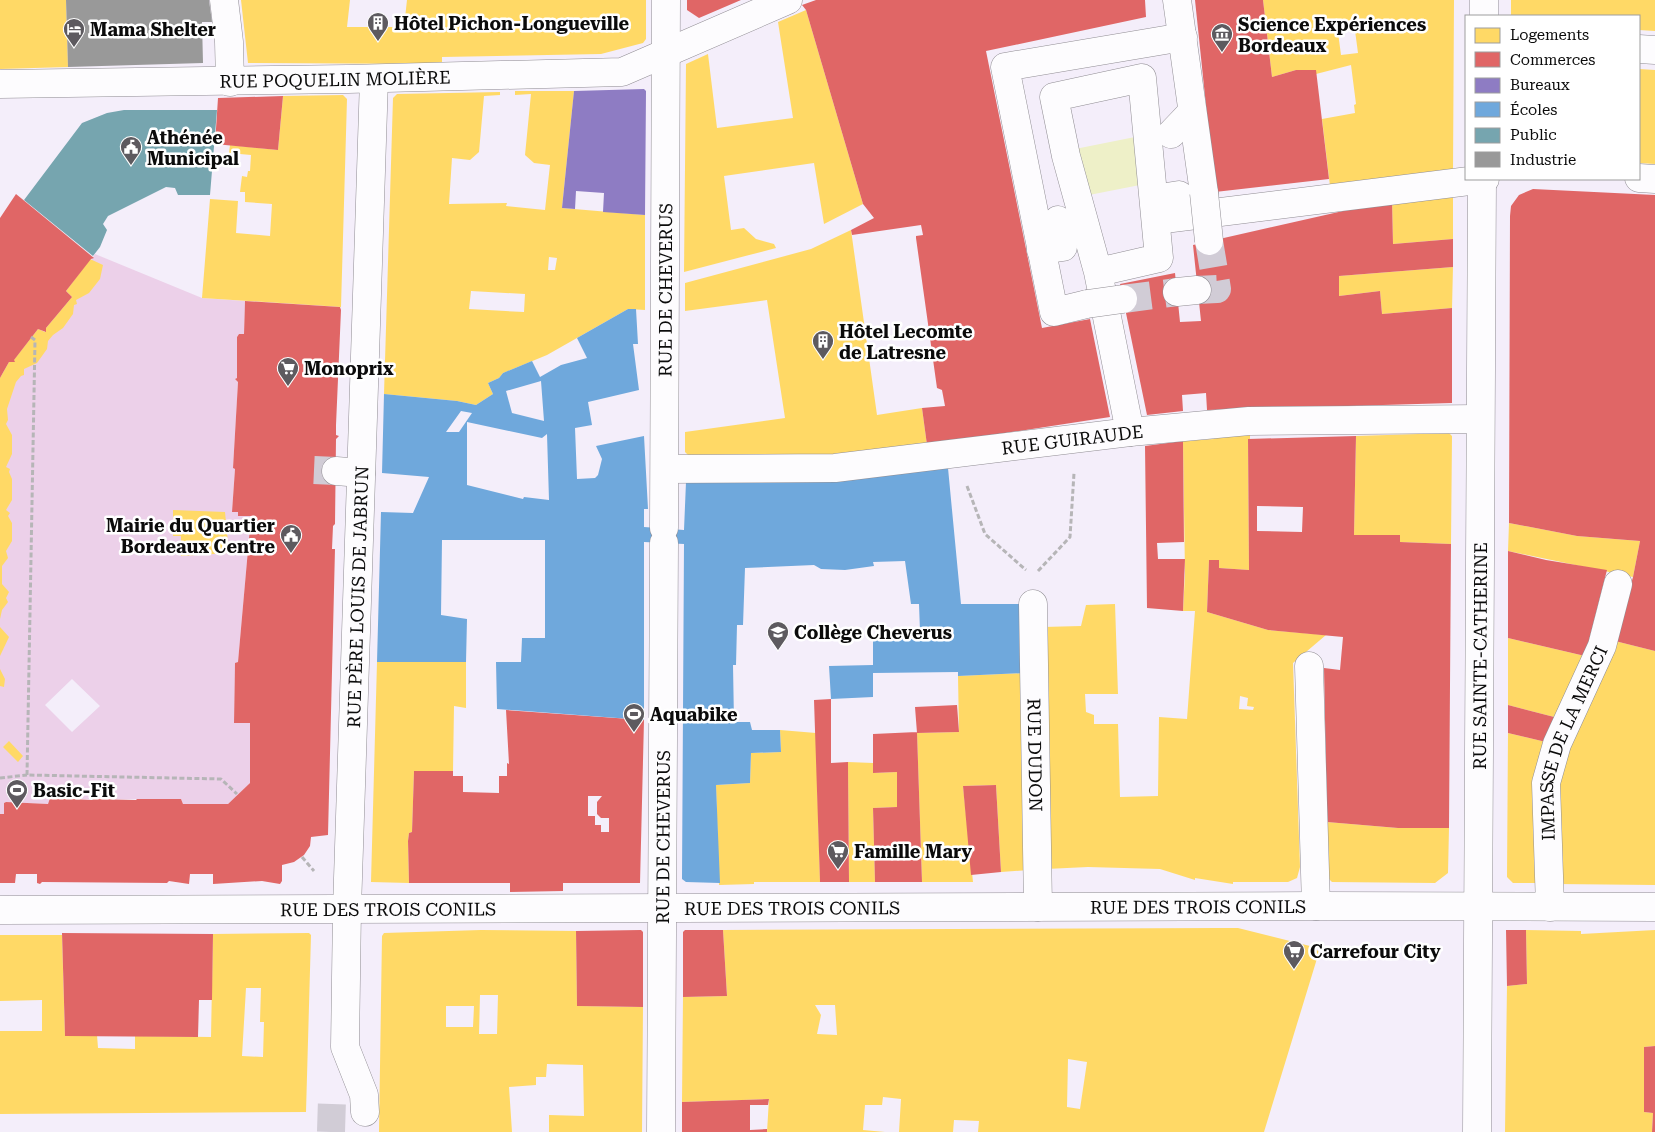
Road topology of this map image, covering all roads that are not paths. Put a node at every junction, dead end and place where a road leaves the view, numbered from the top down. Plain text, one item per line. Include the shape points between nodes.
1 (224, 0) edge
2 (666, 0) edge
3 (788, 0) edge
4 (1177, 0) edge
5 (1484, 0) edge
6 (1484, 15) edge
7 (1183, 37) junction
8 (1640, 49) edge
9 (1655, 50) edge
10 (666, 52) junction
11 (374, 79) junction
12 (230, 82) junction
13 (0, 84) edge
14 (1192, 112) junction
15 (1171, 134) dead end
16 (1640, 178) edge
17 (1655, 179) edge
18 (1474, 180) edge
19 (1483, 180) edge
20 (1173, 202) junction
21 (1058, 220) dead end
22 (1210, 241) tunnel mouth
23 (1040, 250) junction
24 (1098, 272) junction
25 (1123, 299) tunnel mouth
26 (1480, 419) junction
27 (1130, 432) junction
28 (664, 469) junction
29 (1618, 584) dead end
30 (1033, 604) dead end
31 (1309, 666) dead end
32 (1316, 906) junction
33 (1478, 906) junction
34 (1038, 907) junction
35 (1550, 907) junction
36 (1655, 907) edge
37 (663, 908) junction
38 (347, 909) junction
39 (0, 910) edge
40 (365, 1112) dead end
41 (661, 1132) edge
42 (1477, 1132) edge

1 - 12 street
2 - 10 street, RUE DE CHEVERUS
3 - 10 street, RUE POQUELIN MOLIÈRE
4 - 7 street
5 - 6 street
7 - 14 street
7 - 23 street via 1005,67
8 - 9 street
10 - 11 street, RUE POQUELIN MOLIÈRE via 622,72
10 - 28 street, RUE DE CHEVERUS
11 - 12 street, RUE POQUELIN MOLIÈRE
11 - 38 street, RUE PÈRE LOUIS DE JABRUN via 349,472
12 - 13 street, RUE POQUELIN MOLIÈRE
14 - 15 street
14 - 20 street
16 - 17 street
18 - 20 street via 1333,196
19 - 26 street, RUE SAINTE-CATHERINE
20 - 22 street, bridge
20 - 24 street via 1159,258
20 - 24 street via 1142,78 1054,97 1055,158
21 - 23 street via 1062,247
23 - 25 street, bridge via 1054,312
24 - 27 street
26 - 27 street, RUE GUIRAUDE via 1249,421
26 - 33 street, RUE SAINTE-CATHERINE
27 - 28 street, RUE GUIRAUDE via 835,468
28 - 37 street, RUE DE CHEVERUS
29 - 35 street, IMPASSE DE LA MERCI via 1602,646 1557,744 1546,783
30 - 34 street, RUE DUDON
31 - 32 street
32 - 33 street, RUE DES TROIS CONILS
32 - 34 street, RUE DES TROIS CONILS
33 - 35 street, RUE DES TROIS CONILS
33 - 42 street, RUE SAINTE-CATHERINE
34 - 37 street, RUE DES TROIS CONILS
35 - 36 street, RUE DES TROIS CONILS
37 - 38 street, RUE DES TROIS CONILS
37 - 41 street, RUE DE CHEVERUS
38 - 39 street, RUE DES TROIS CONILS
38 - 40 street, RUE PÈRE LOUIS DE JABRUN via 345,1048 364,1095

